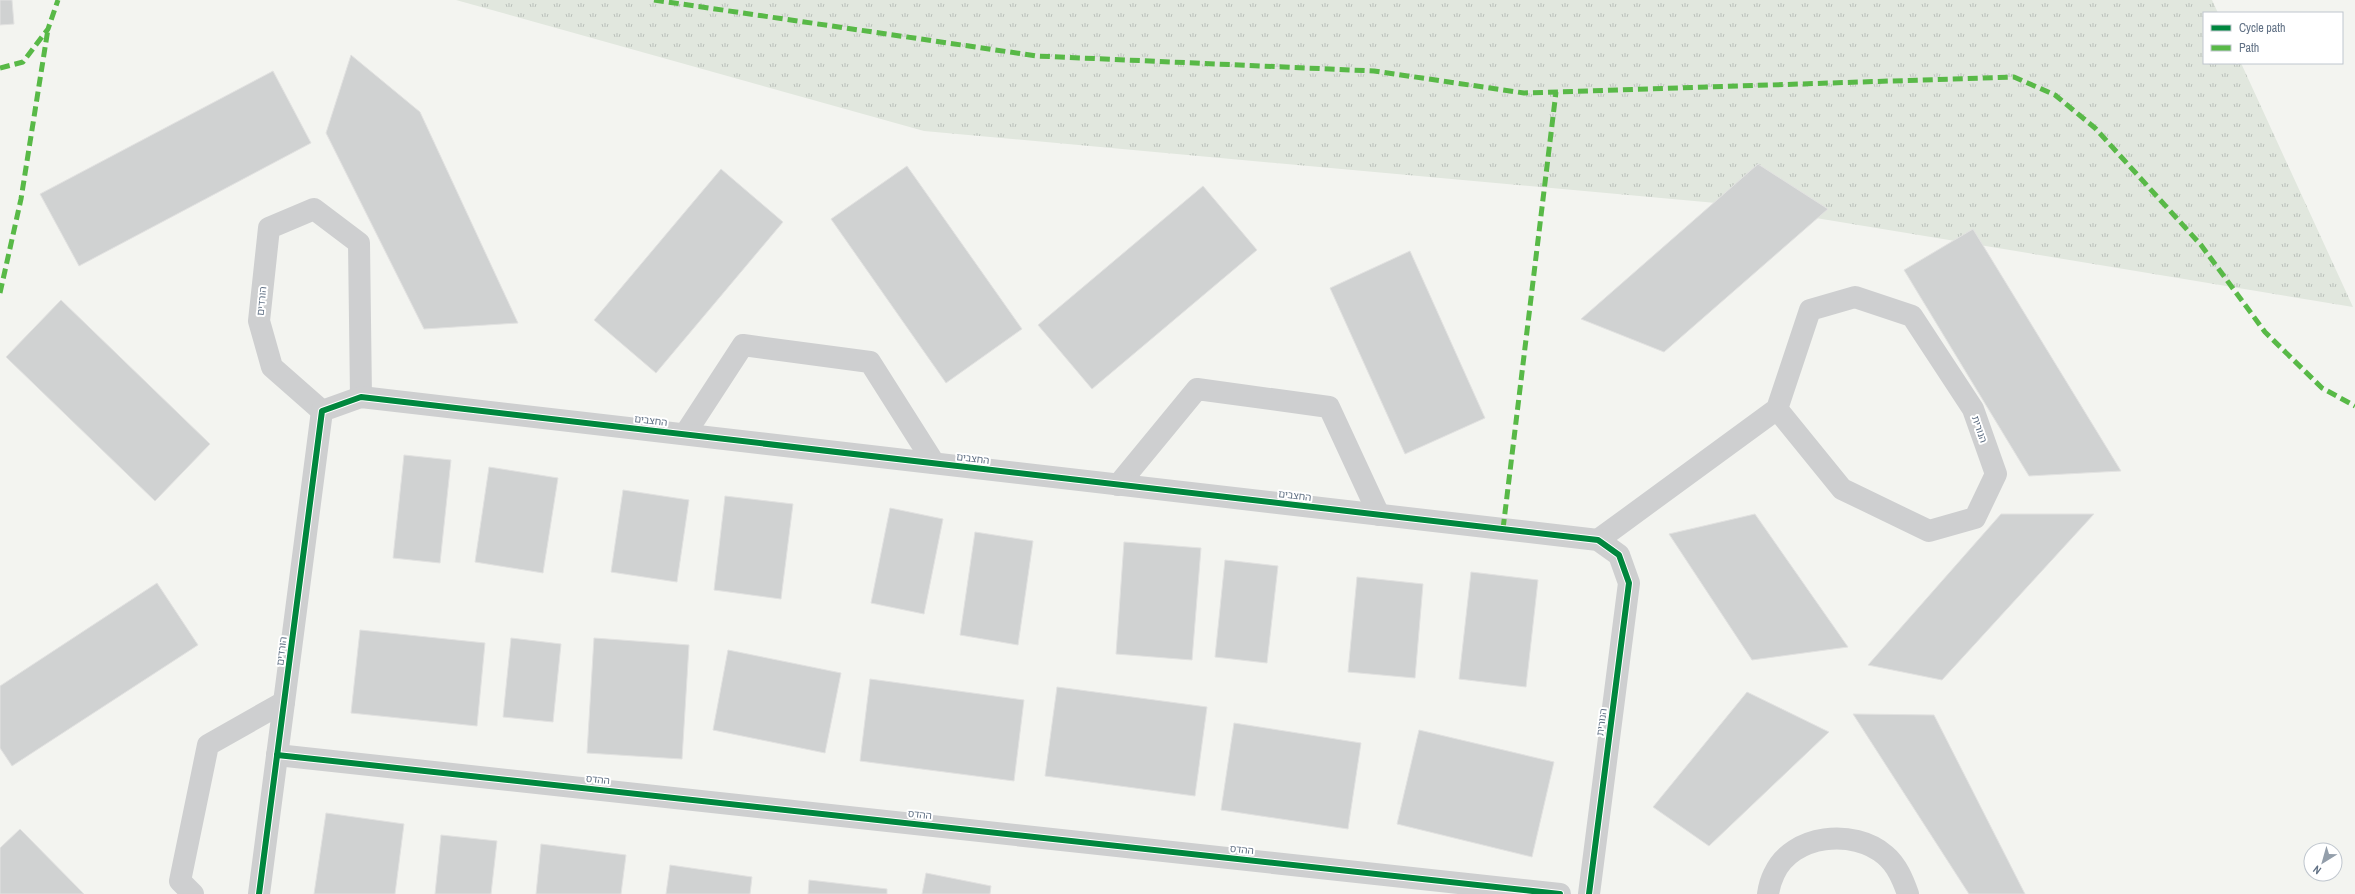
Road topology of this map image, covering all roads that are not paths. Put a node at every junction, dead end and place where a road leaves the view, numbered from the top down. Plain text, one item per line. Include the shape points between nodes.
1 (361, 397) junction
2 (1777, 409) junction
3 (322, 411) junction
4 (684, 434) junction
5 (934, 464) junction
6 (1118, 485) junction
7 (1379, 515) junction
8 (1598, 540) junction
9 (284, 702) junction
10 (277, 754) junction
11 (193, 894) edge
12 (259, 894) edge
13 (1560, 894) edge
14 (1589, 894) edge
15 (1768, 894) edge
16 (1908, 894) edge

1 - 3 street, החצבים
1 - 3 street, הורדים via 359,243 314,209 269,228 259,321 272,367
1 - 4 street, החצבים
2 - 2 street, הנורית via 1842,489 1929,531 1975,518 1996,474 1973,410 1912,316 1855,297 1810,310
2 - 8 street
3 - 9 street, הורדים
4 - 5 street, החצבים
4 - 5 street via 743,345 870,362
5 - 6 street, החצבים
6 - 7 street, החצבים
6 - 7 street via 1197,389 1329,407
7 - 8 street, החצבים
8 - 14 street, הנורית via 1618,555 1630,583
9 - 10 street, הורדים
9 - 11 street via 208,745 180,882
10 - 12 street, הורדים
10 - 13 street, ההדס
15 - 16 street via 1774,873 1790,853 1812,841 1849,838 1873,847 1885,856 1901,876

